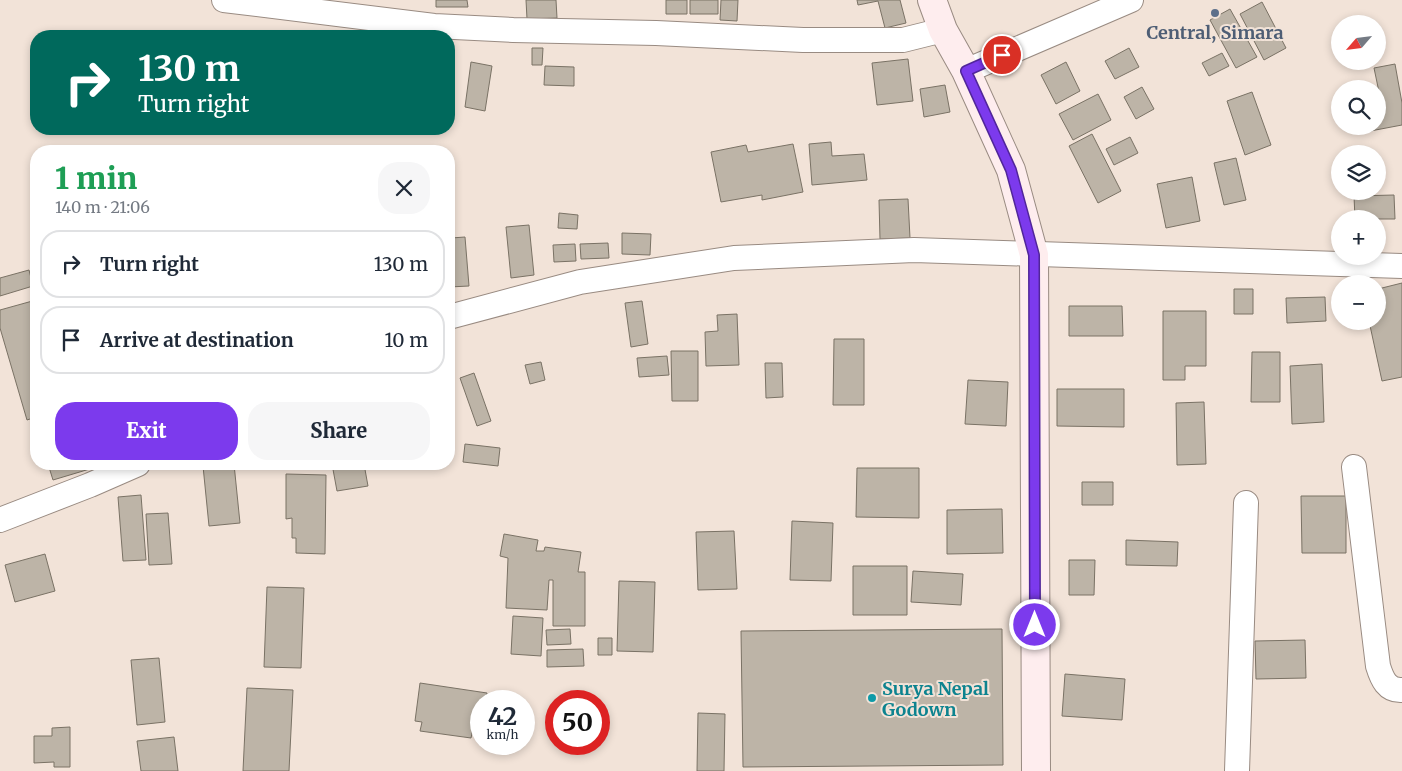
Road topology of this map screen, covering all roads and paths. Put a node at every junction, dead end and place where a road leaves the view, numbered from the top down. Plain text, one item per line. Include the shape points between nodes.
1 (224, 0) edge
2 (932, 0) edge
3 (1131, 0) edge
4 (943, 30) junction
5 (966, 71) junction
6 (1034, 255) junction
7 (1402, 266) edge
8 (455, 315) edge
9 (1354, 467) dead end
10 (124, 470) edge
11 (1246, 503) dead end
12 (0, 520) edge
13 (1402, 690) edge
14 (1036, 771) edge
15 (1236, 771) edge

1 - 4 street via 434,26 513,30 803,40 903,40
2 - 4 main road
3 - 5 street
4 - 5 main road
5 - 6 main road via 1011,170
6 - 7 street
6 - 8 street via 914,250 734,258 580,282
6 - 14 main road
9 - 13 street via 1378,666 1383,681 1395,690
10 - 12 street
11 - 15 street

